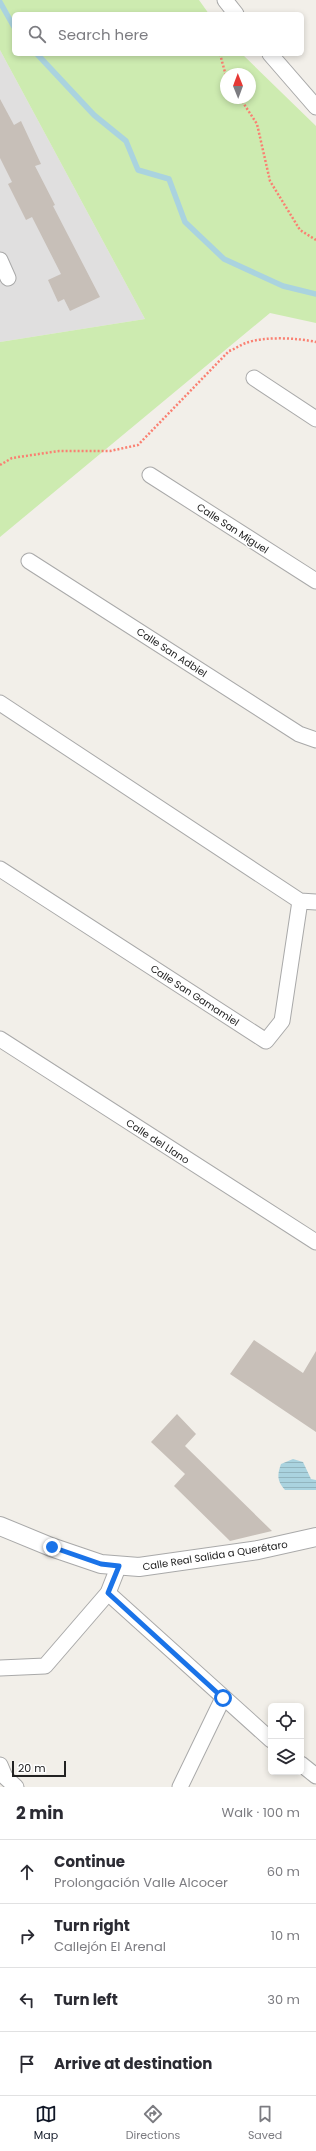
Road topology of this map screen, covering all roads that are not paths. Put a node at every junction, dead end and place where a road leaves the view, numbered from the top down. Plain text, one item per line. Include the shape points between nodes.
1 (225, 0) edge
2 (234, 12) edge
3 (272, 56) edge
4 (316, 107) edge
5 (0, 260) edge
6 (8, 278) dead end
7 (254, 378) dead end
8 (316, 419) edge
9 (150, 475) dead end
10 (29, 561) dead end
11 (316, 580) edge
12 (0, 703) edge
13 (316, 740) edge
14 (0, 869) edge
15 (300, 901) junction
16 (316, 902) edge
17 (0, 1039) edge
18 (316, 1242) edge
19 (0, 1526) edge
20 (316, 1538) edge
21 (119, 1566) junction
22 (108, 1593) junction
23 (0, 1668) edge
24 (223, 1698) junction
25 (270, 1739) edge
26 (0, 1766) edge
27 (304, 1766) edge
28 (316, 1776) edge
29 (16, 1787) edge
30 (180, 1787) edge
31 (310, 1787) edge

1 - 2 street
3 - 4 street
5 - 6 street
7 - 8 street
9 - 11 street, Calle San Miguel
10 - 13 street, Calle San Adbiel via 298,734
12 - 15 street
14 - 15 street, Calle San Gamamiel via 266,1041 282,1021
15 - 16 street
17 - 18 street, Calle del Llano
19 - 21 street, Calle Real Salida a Querétaro via 101,1564
20 - 21 street, Calle Real Salida a Querétaro via 187,1561 139,1567
21 - 22 street
22 - 23 street via 45,1666
22 - 24 street
24 - 25 street
24 - 30 street
26 - 29 street via 5,1777
27 - 28 street
28 - 31 street

